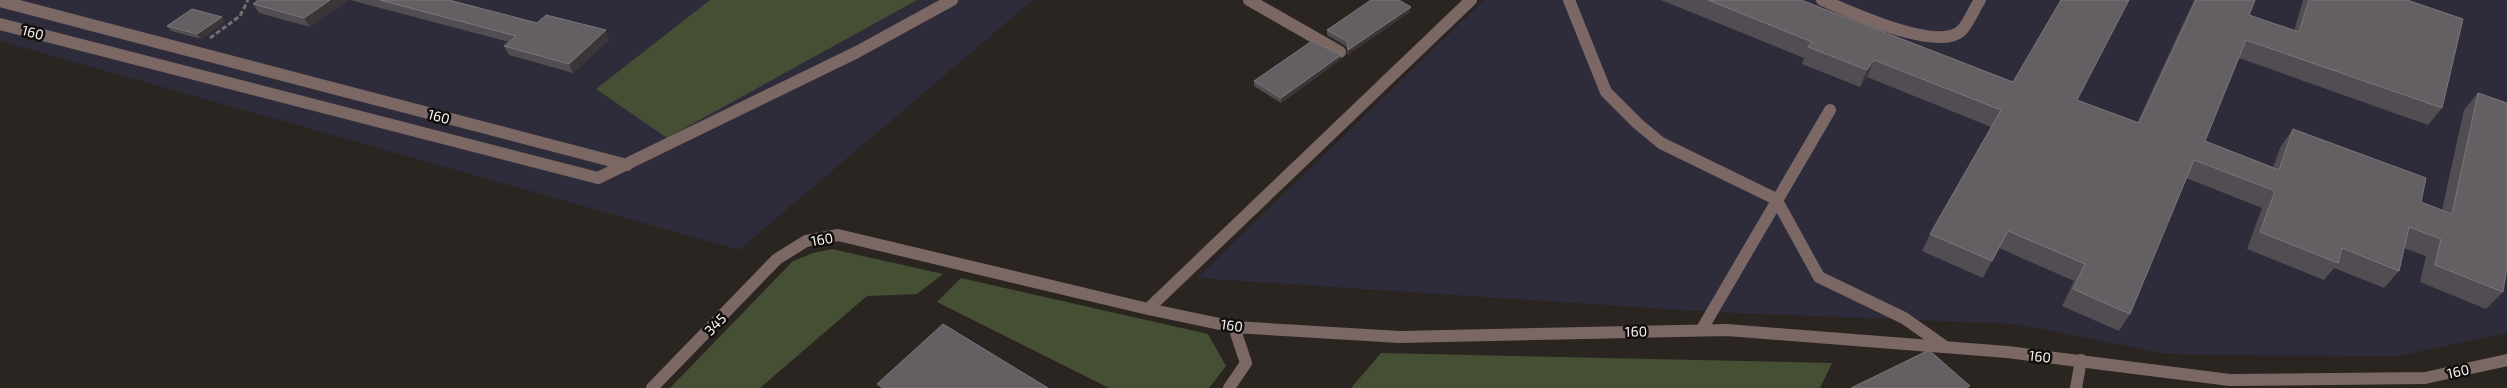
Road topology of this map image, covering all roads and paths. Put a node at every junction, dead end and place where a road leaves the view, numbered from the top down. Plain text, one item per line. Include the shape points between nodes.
1 (248, 0) edge
2 (952, 0) edge
3 (1249, 0) edge
4 (1471, 0) edge
5 (1569, 0) edge
6 (1822, 0) edge
7 (1980, 0) edge
8 (0, 1) edge
9 (0, 24) edge
10 (192, 52) junction
11 (1340, 52) edge
12 (1830, 110) dead end
13 (628, 166) junction
14 (1776, 199) junction
15 (777, 259) joint
16 (1148, 309) junction
17 (1234, 327) junction
18 (1702, 329) junction
19 (1944, 346) junction
20 (2081, 360) junction
21 (2507, 360) edge
22 (652, 388) edge
23 (1229, 388) edge
24 (2076, 388) edge

1 - 10 path via 240,16
2 - 13 street via 857,52
3 - 11 street
4 - 16 street
5 - 14 street via 1606,92 1637,123 1661,143
6 - 7 street via 1901,31 1944,38 1961,31
8 - 10 street, 160
9 - 13 street, 160 via 598,178
10 - 13 street, 160
12 - 14 street
14 - 18 street
14 - 19 street via 1819,277 1904,318
15 - 16 street, 160 via 806,241 838,235
15 - 22 street, 345
16 - 17 street, 160
17 - 18 street, 160 via 1400,337
17 - 23 street via 1246,363
18 - 19 street, 160
19 - 20 street, 160
20 - 21 street, 160 via 2230,380 2425,378
20 - 24 street

